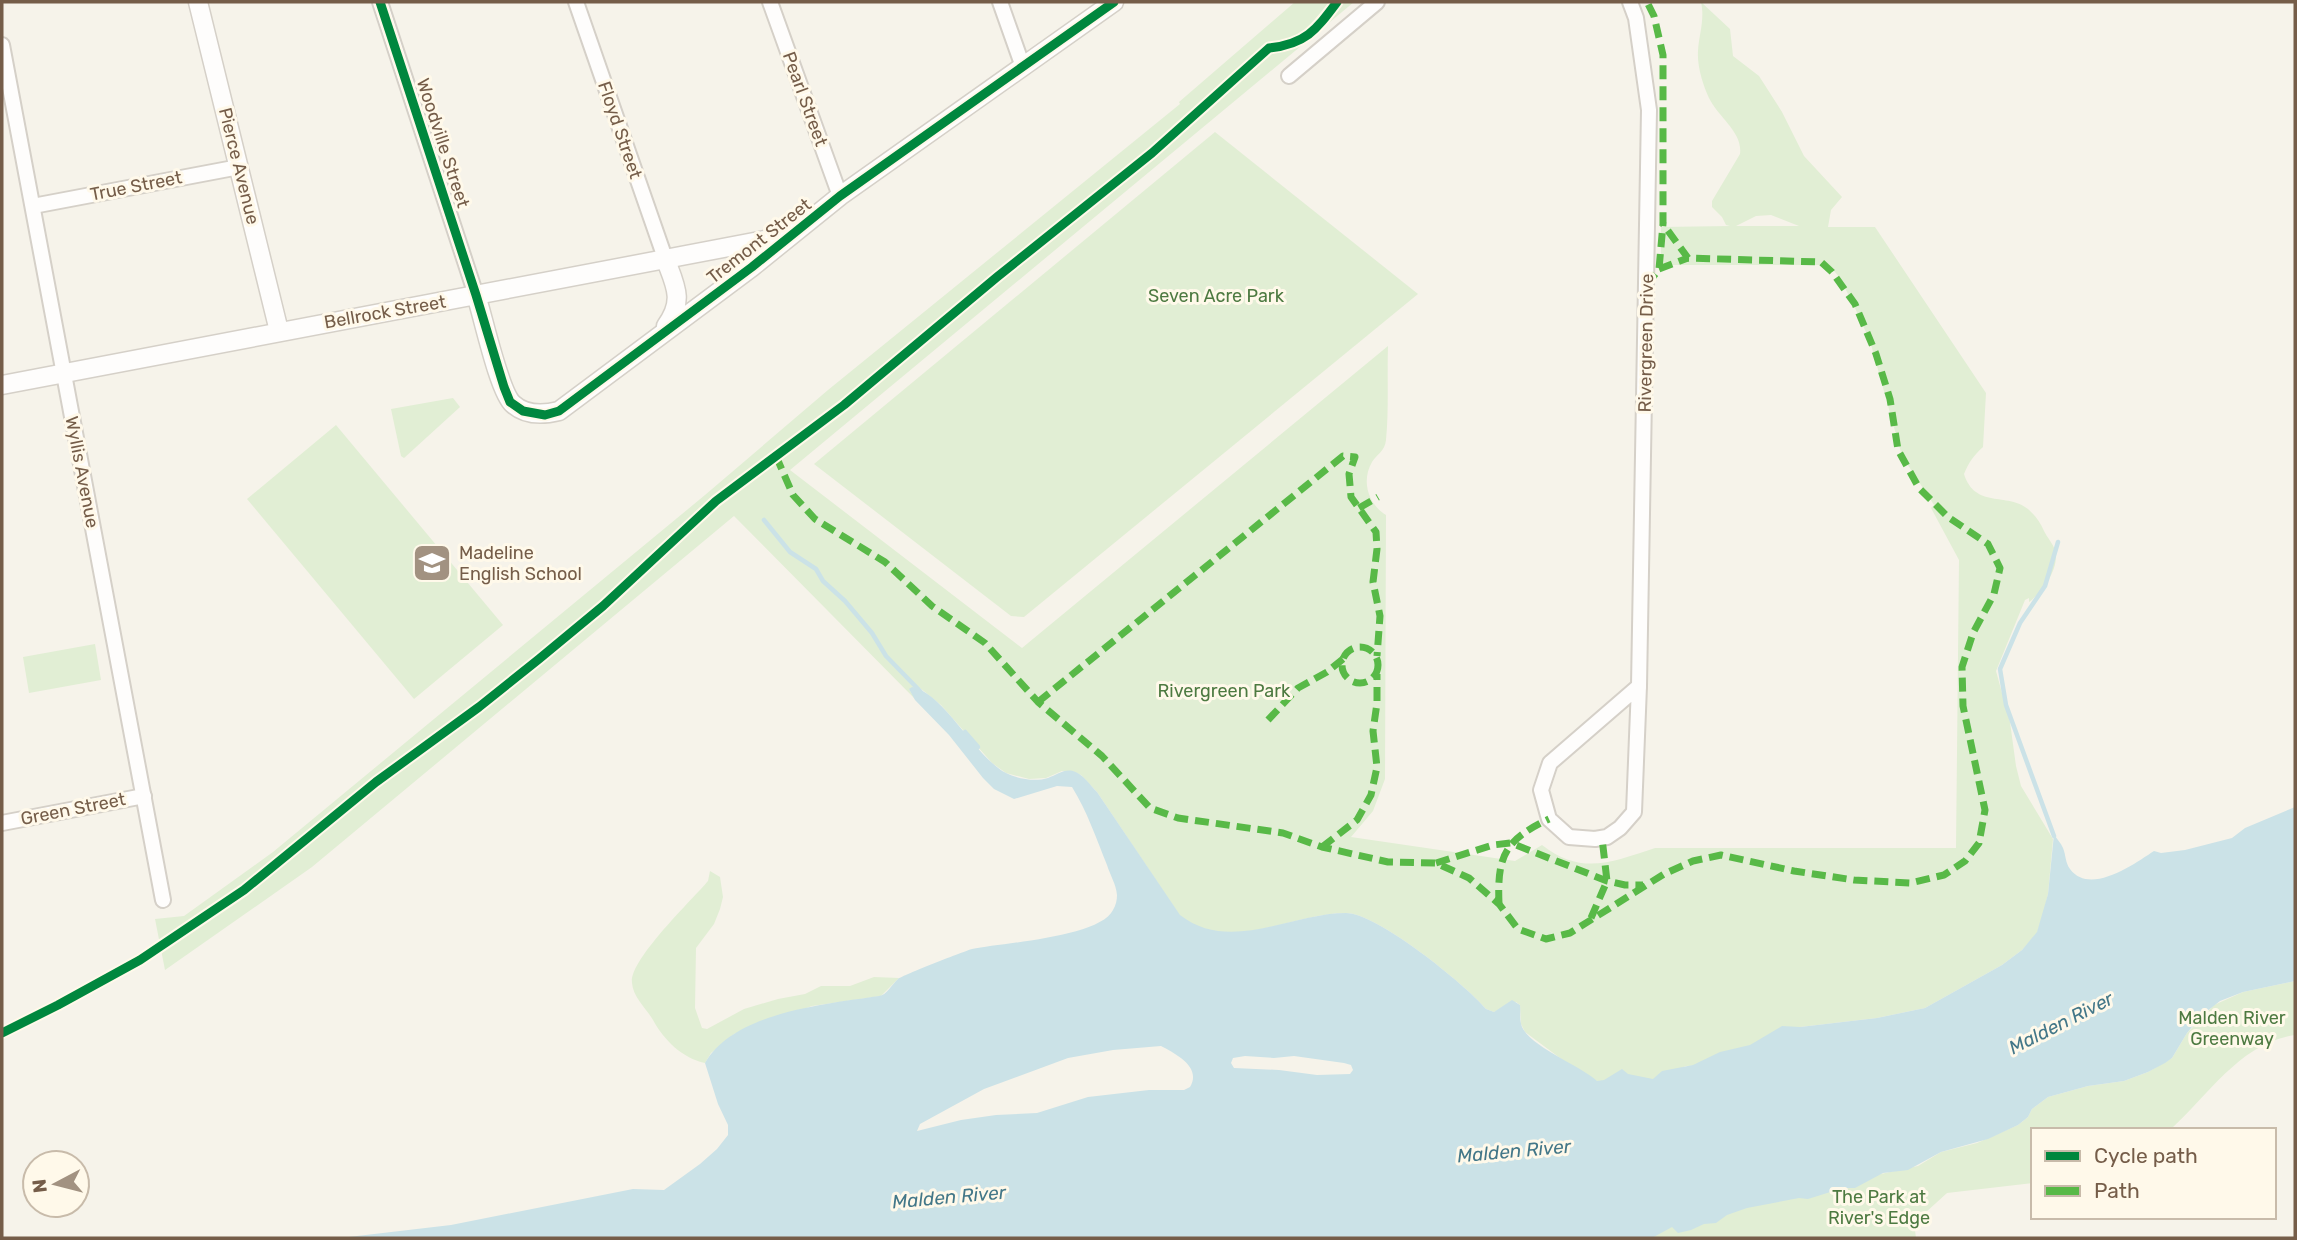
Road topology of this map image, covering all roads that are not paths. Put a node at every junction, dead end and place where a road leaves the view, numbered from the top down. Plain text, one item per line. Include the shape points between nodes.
1 (198, 2) edge
2 (380, 2) edge
3 (576, 2) edge
4 (770, 2) edge
5 (1000, 2) edge
6 (1114, 2) edge
7 (1377, 2) edge
8 (1630, 2) edge
9 (2, 44) edge
10 (1023, 67) junction
11 (1289, 76) dead end
12 (239, 167) junction
13 (840, 196) junction
14 (33, 206) junction
15 (799, 228) junction
16 (665, 258) junction
17 (476, 295) junction
18 (279, 331) junction
19 (654, 338) junction
20 (58, 374) junction
21 (2, 385) edge
22 (1639, 686) junction
23 (144, 796) junction
24 (2, 823) edge
25 (163, 900) dead end

1 - 12 street, Pierce Avenue
2 - 17 street, Woodville Street
3 - 16 street, Floyd Street
4 - 13 street, Pearl Street
5 - 10 street
6 - 10 street, Tremont Street
7 - 11 street
8 - 22 street, Rivergreen Drive via 1649,110
9 - 14 street, Wyllis Avenue
10 - 13 street, Tremont Street
12 - 14 street, True Street
12 - 18 street, Pierce Avenue
13 - 15 street, Tremont Street
14 - 20 street, Wyllis Avenue
15 - 16 street, Bellrock Street via 776,238
15 - 19 street, Tremont Street
16 - 17 street, Bellrock Street
16 - 19 street, Tremont Street via 678,300 671,319
17 - 18 street, Bellrock Street
17 - 19 street, Tremont Street via 510,402 523,411 545,415 559,411
18 - 20 street, Bellrock Street
20 - 21 street, Bellrock Street
20 - 23 street, Wyllis Avenue
22 - 22 street, Rivergreen Drive via 1550,763 1541,790 1549,819 1569,837 1607,837 1634,812
23 - 24 street, Green Street
23 - 25 street, Wyllis Avenue

